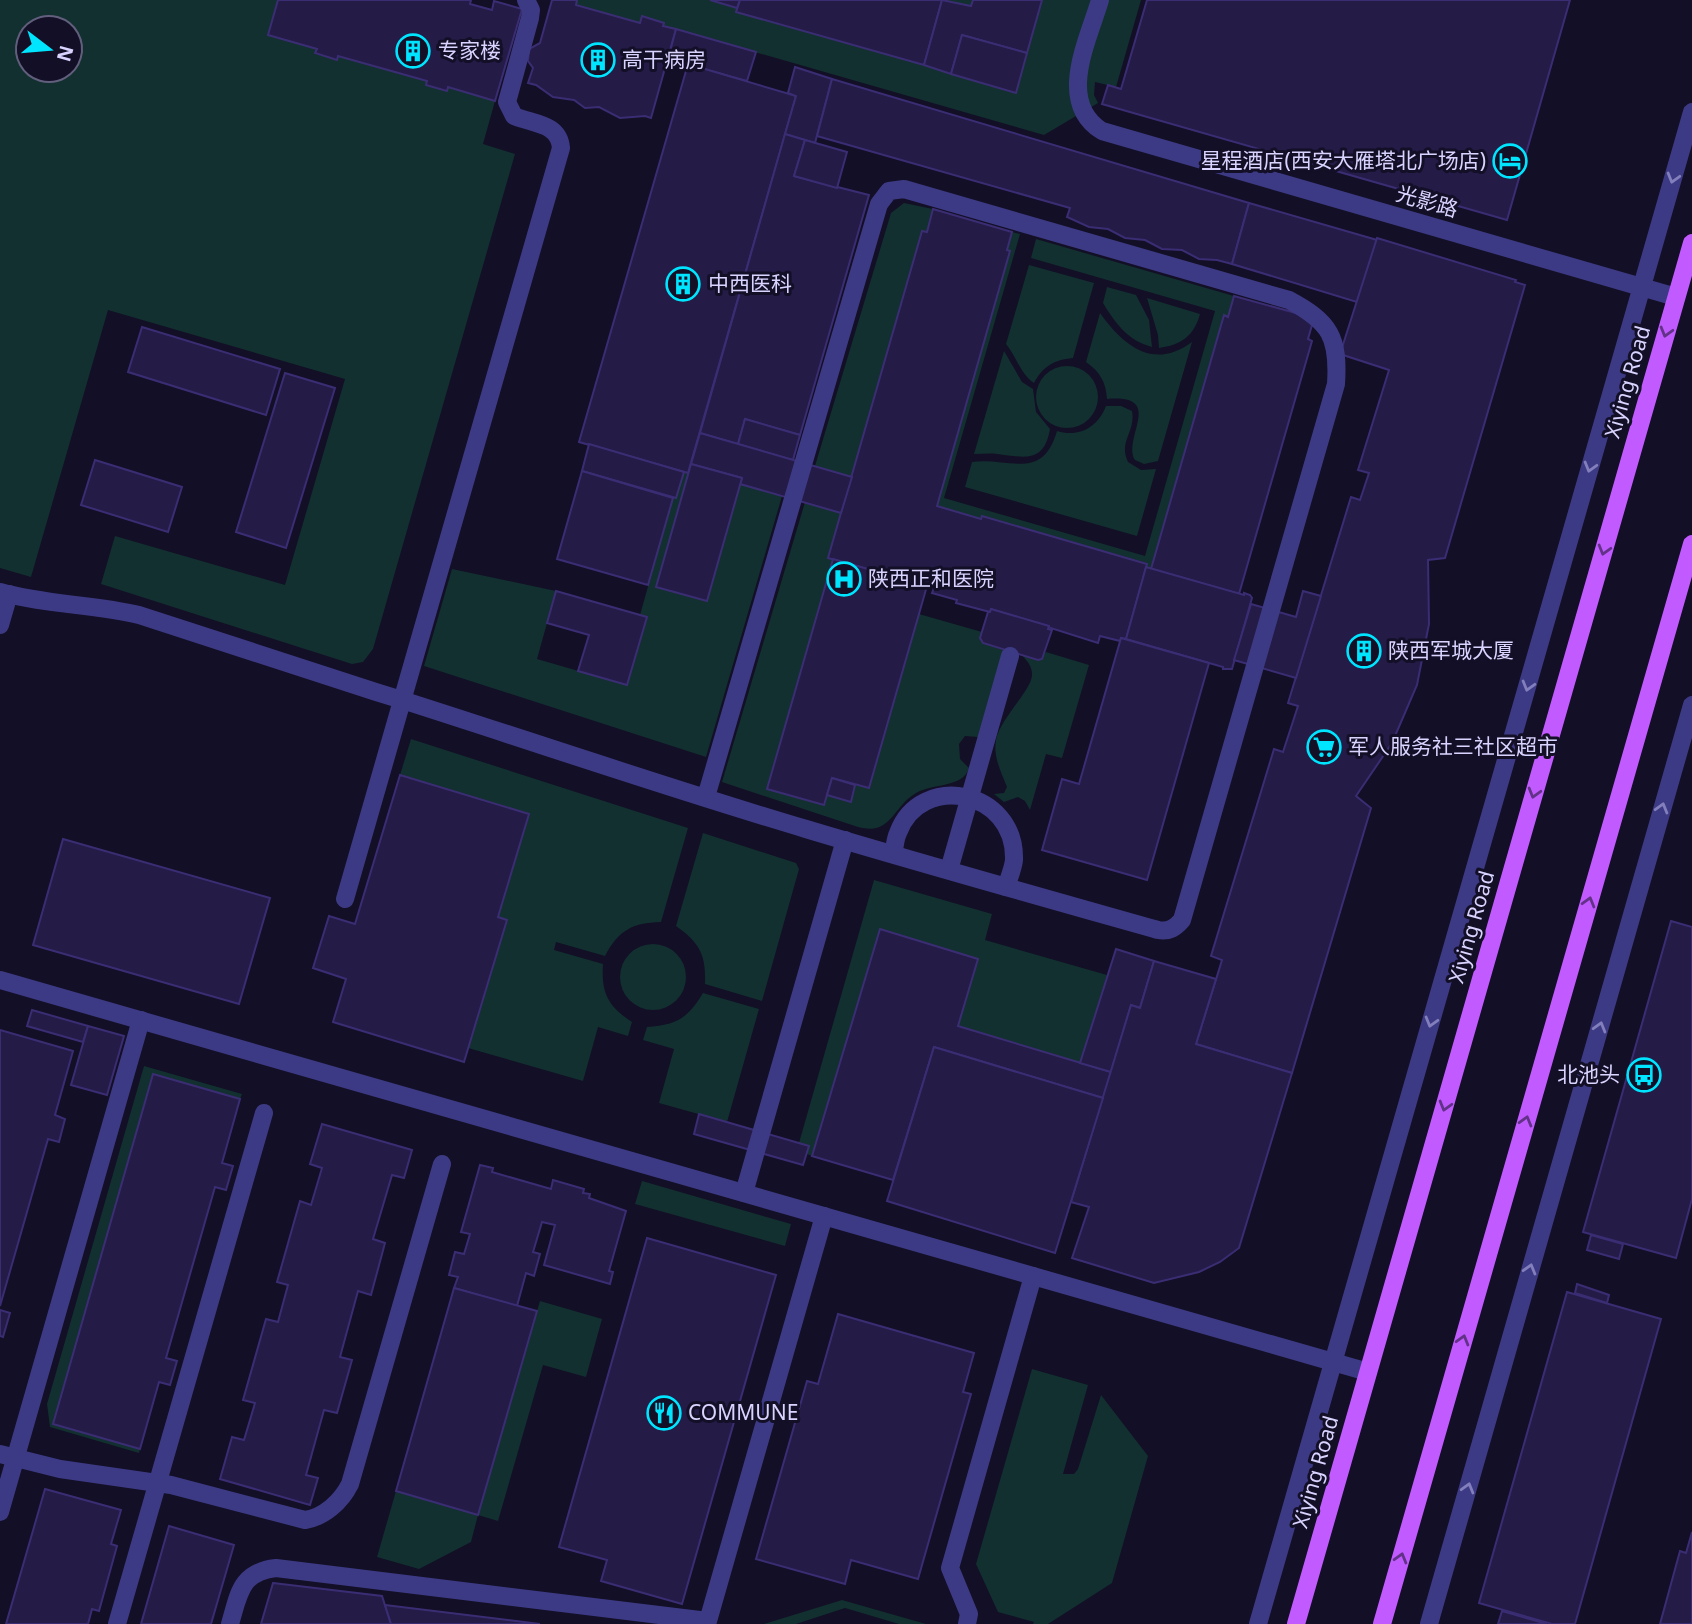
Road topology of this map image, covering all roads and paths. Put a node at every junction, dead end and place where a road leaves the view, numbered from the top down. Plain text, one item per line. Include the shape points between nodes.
1 (526, 0) edge
2 (1100, 0) edge
3 (1692, 112) edge
4 (1692, 243) edge
5 (1642, 287) junction
6 (1676, 297) junction
7 (1692, 544) edge
8 (4, 593) edge
9 (0, 625) edge
10 (1010, 656) dead end
11 (402, 700) junction
12 (1692, 705) edge
13 (706, 797) junction
14 (970, 798) junction
15 (845, 841) junction
16 (893, 854) junction
17 (949, 870) junction
18 (1006, 887) junction
19 (345, 899) dead end
20 (0, 980) edge
21 (141, 1020) junction
22 (264, 1112) dead end
23 (442, 1164) dead end
24 (744, 1193) junction
25 (824, 1216) junction
26 (1033, 1276) junction
27 (1334, 1362) junction
28 (1368, 1372) junction
29 (8, 1456) edge
30 (158, 1483) junction
31 (0, 1512) edge
32 (707, 1622) edge
33 (117, 1624) edge
34 (230, 1624) edge
35 (967, 1624) edge
36 (1258, 1624) edge
37 (1296, 1624) edge
38 (1382, 1624) edge
39 (1429, 1624) edge

1 - 11 street via 530,18 507,102 514,116 553,130 561,148
2 - 5 street, 光影路 via 1077,94 1088,119 1102,131
3 -> 5 street
4 - 6 main road, Xiying Road
5 - 6 street, 光影路
5 -> 27 street
6 -> 28 main road, Xiying Road
38 -> 7 main road
8 - 9 street
8 - 11 street via 139,615
10 - 14 street
11 - 13 street
11 - 19 street
39 -> 12 street
13 - 15 street
13 - 18 street via 883,196 904,189 1289,300 1313,312 1330,332 1338,357 1336,384 1182,920 1173,928 1158,930
14 - 16 street via 954,795 931,800 912,812 898,831
14 - 17 street
14 - 18 street via 985,803 1003,820 1013,841 1014,864
15 - 16 street
15 - 24 street
16 - 17 street
17 - 18 street
20 - 21 street
21 - 24 street
21 - 29 street
22 - 30 street
23 - 30 street via 343,1496 321,1515 304,1520
24 - 25 street
25 - 26 street
25 - 32 street
26 - 27 street
26 - 35 street via 950,1568 969,1614
27 - 28 street
27 - 36 street
28 - 37 main road, Xiying Road
29 - 30 street via 60,1469
29 - 31 street
30 - 33 street
32 - 34 street via 276,1568 253,1574 244,1582

